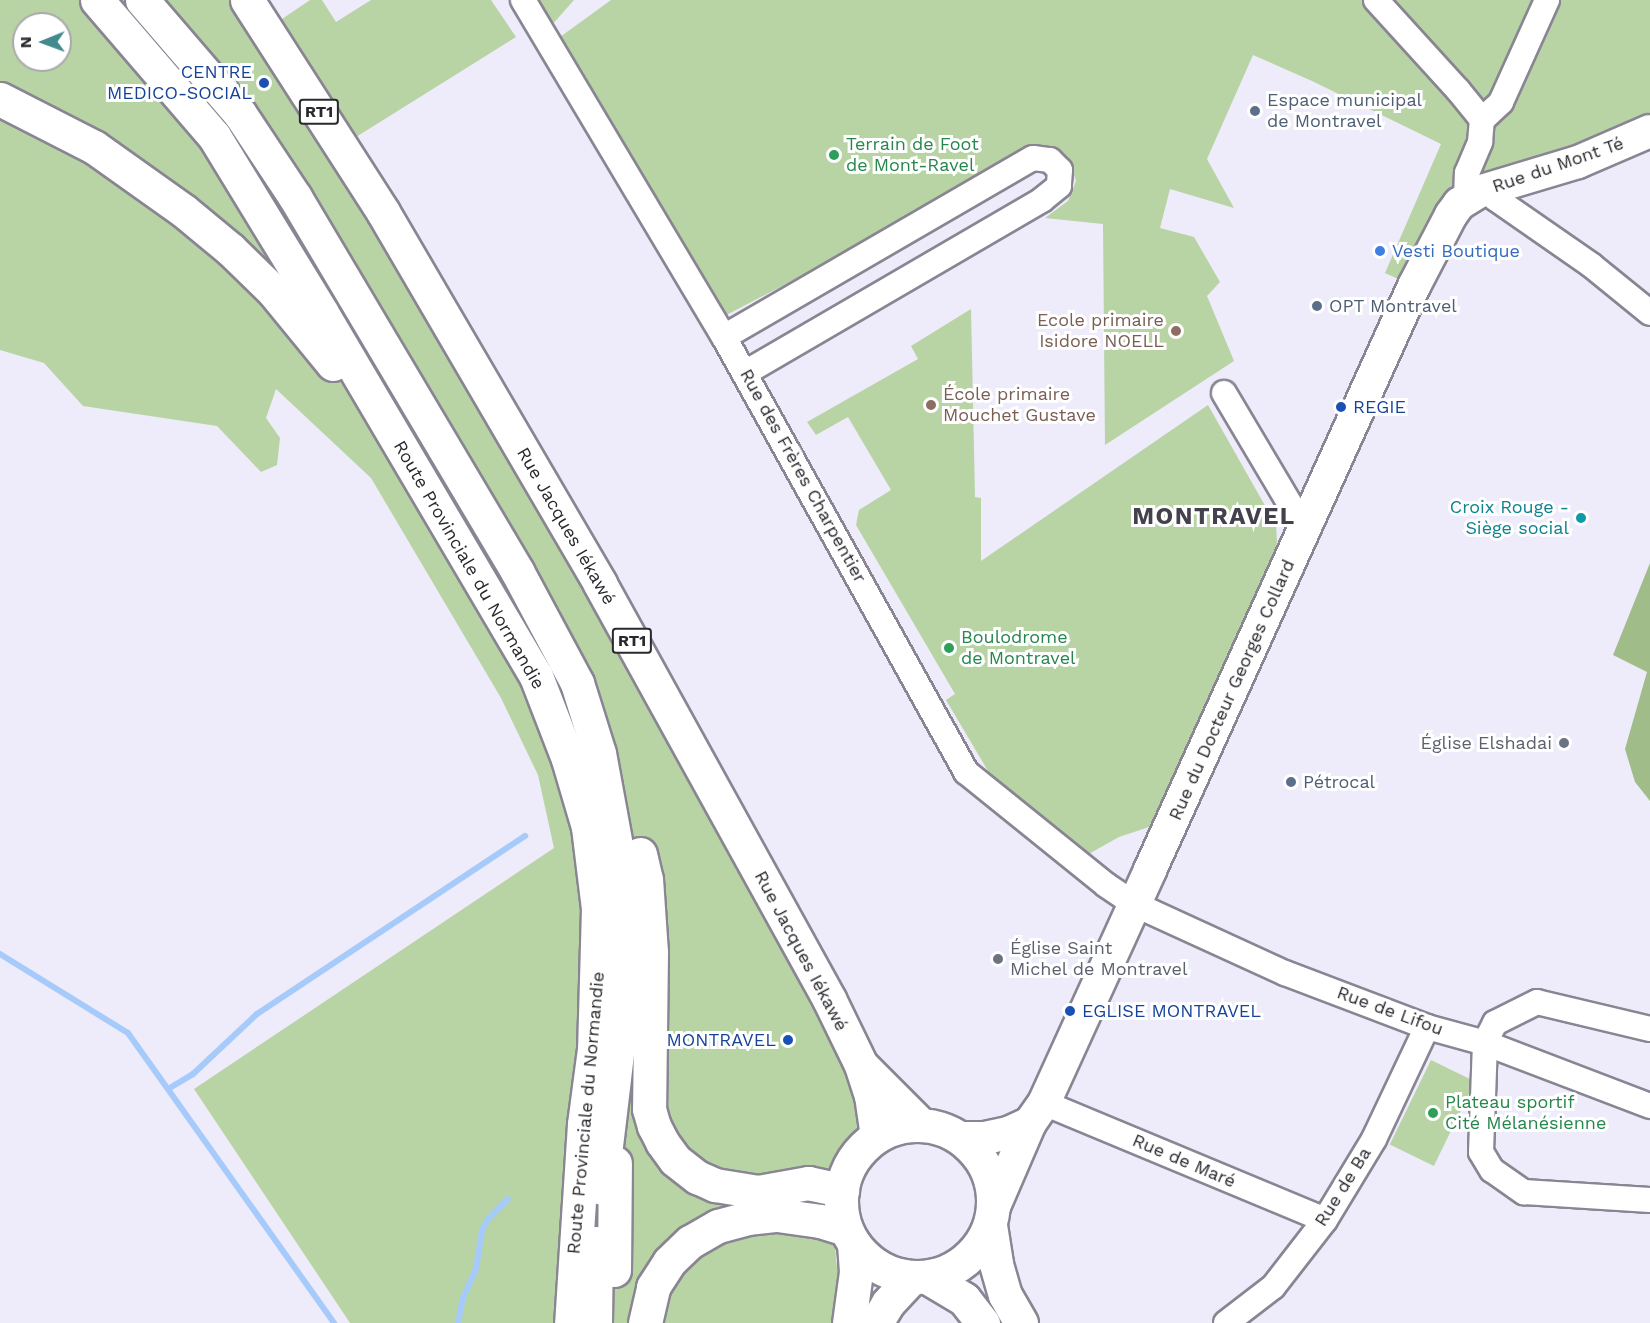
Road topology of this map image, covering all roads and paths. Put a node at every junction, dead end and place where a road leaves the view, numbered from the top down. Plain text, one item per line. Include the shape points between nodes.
1 (97, 0) edge
2 (142, 0) edge
3 (248, 0) edge
4 (523, 0) edge
5 (1376, 0) edge
6 (1547, 0) edge
7 (0, 99) edge
8 (1482, 120) junction
9 (1650, 131) edge
10 (1479, 193) junction
11 (1650, 313) edge
12 (724, 337) junction
13 (745, 373) junction
14 (1224, 393) dead end
15 (427, 490) junction
16 (1304, 528) junction
17 (599, 753) junction
18 (1134, 904) junction
19 (1427, 1027) junction
20 (1650, 1029) edge
21 (1485, 1043) junction
22 (616, 1052) junction
23 (861, 1065) junction
24 (1650, 1106) edge
25 (1037, 1113) junction
26 (584, 1124) junction
27 (921, 1125) junction
28 (877, 1136) junction
29 (961, 1138) junction
30 (842, 1190) junction
31 (1650, 1200) edge
32 (991, 1217) junction
33 (1325, 1220) junction
34 (850, 1237) junction
35 (919, 1278) junction
36 (551, 1323) edge
37 (571, 1323) edge
38 (595, 1323) edge
39 (615, 1323) edge
40 (645, 1323) edge
41 (849, 1323) edge
42 (876, 1323) edge
43 (983, 1323) edge
44 (1021, 1323) edge
45 (1226, 1323) edge

1 - 15 main road, Route Provinciale du Normandie via 214,136
2 - 17 main road, Route Provinciale du Normandie via 240,114 295,197 518,571 577,683
3 - 23 main road, Rue Jacques Iékawé / RT1 via 383,212 600,584 829,999
4 - 12 street, Rue des Frères Charpentier
5 - 8 street
6 - 8 street via 1501,102
7 - 15 main road via 94,147 230,249 313,338
8 - 10 street via 1480,142 1467,173
9 - 10 street, Rue du Mont Té via 1578,162
10 - 11 street via 1496,199 1591,265
10 - 16 street, Rue du Docteur Georges Collard via 1451,214
12 - 13 street, Rue des Frères Charpentier
12 - 13 street via 1033,158 1050,160 1060,170 1059,186 1042,200
13 - 18 street, Rue des Frères Charpentier via 966,772
14 - 16 street
15 - 26 main road, Route Provinciale du Normandie via 536,676 568,759 588,827 597,908 598,977
16 - 18 street, Rue du Docteur Georges Collard
17 - 22 main road, Route Provinciale du Normandie via 623,884 623,1003
17 - 30 main road via 640,850 646,879 651,952 649,1109 662,1142 675,1160 715,1185 758,1192 808,1183
18 - 19 street, Rue de Lifou via 1285,973
18 - 25 street, Rue du Docteur Georges Collard
19 - 21 street, Rue de Lifou
19 - 33 street, Rue de Ba via 1374,1139
20 - 21 street via 1537,1002 1495,1023
21 - 24 street, Rue de Lifou
21 - 31 street via 1481,1152 1492,1170 1524,1192
22 - 38 main road, Route Provinciale du Normandie via 596,1237
22 - 39 main road
23 - 27 main road, Rue Jacques Iékawé / RT1
23 - 28 main road, Rue Jacques Iékawé / RT1 via 871,1095
25 - 29 street via 996,1136
25 - 32 street, Rue du Docteur Georges Collard
25 - 33 street, Rue de Maré
26 - 36 main road via 551,1270
26 - 37 main road, Route Provinciale du Normandie
27 - 28 main road via 898,1127
27 - 29 main road via 942,1128
28 - 30 main road via 856,1155
29 - 32 main road via 987,1169 993,1189
30 - 34 main road via 841,1210
32 - 35 main road via 980,1245 964,1262 946,1272
32 - 44 main road via 996,1264 1005,1295
33 - 45 street, Rue de Ba via 1273,1287
34 - 35 main road via 869,1261 889,1272
34 - 40 main road via 820,1221 777,1215 718,1226 690,1242 669,1262 653,1287
34 - 41 main road via 856,1272
35 - 42 main road via 888,1304
35 - 43 main road via 964,1299

